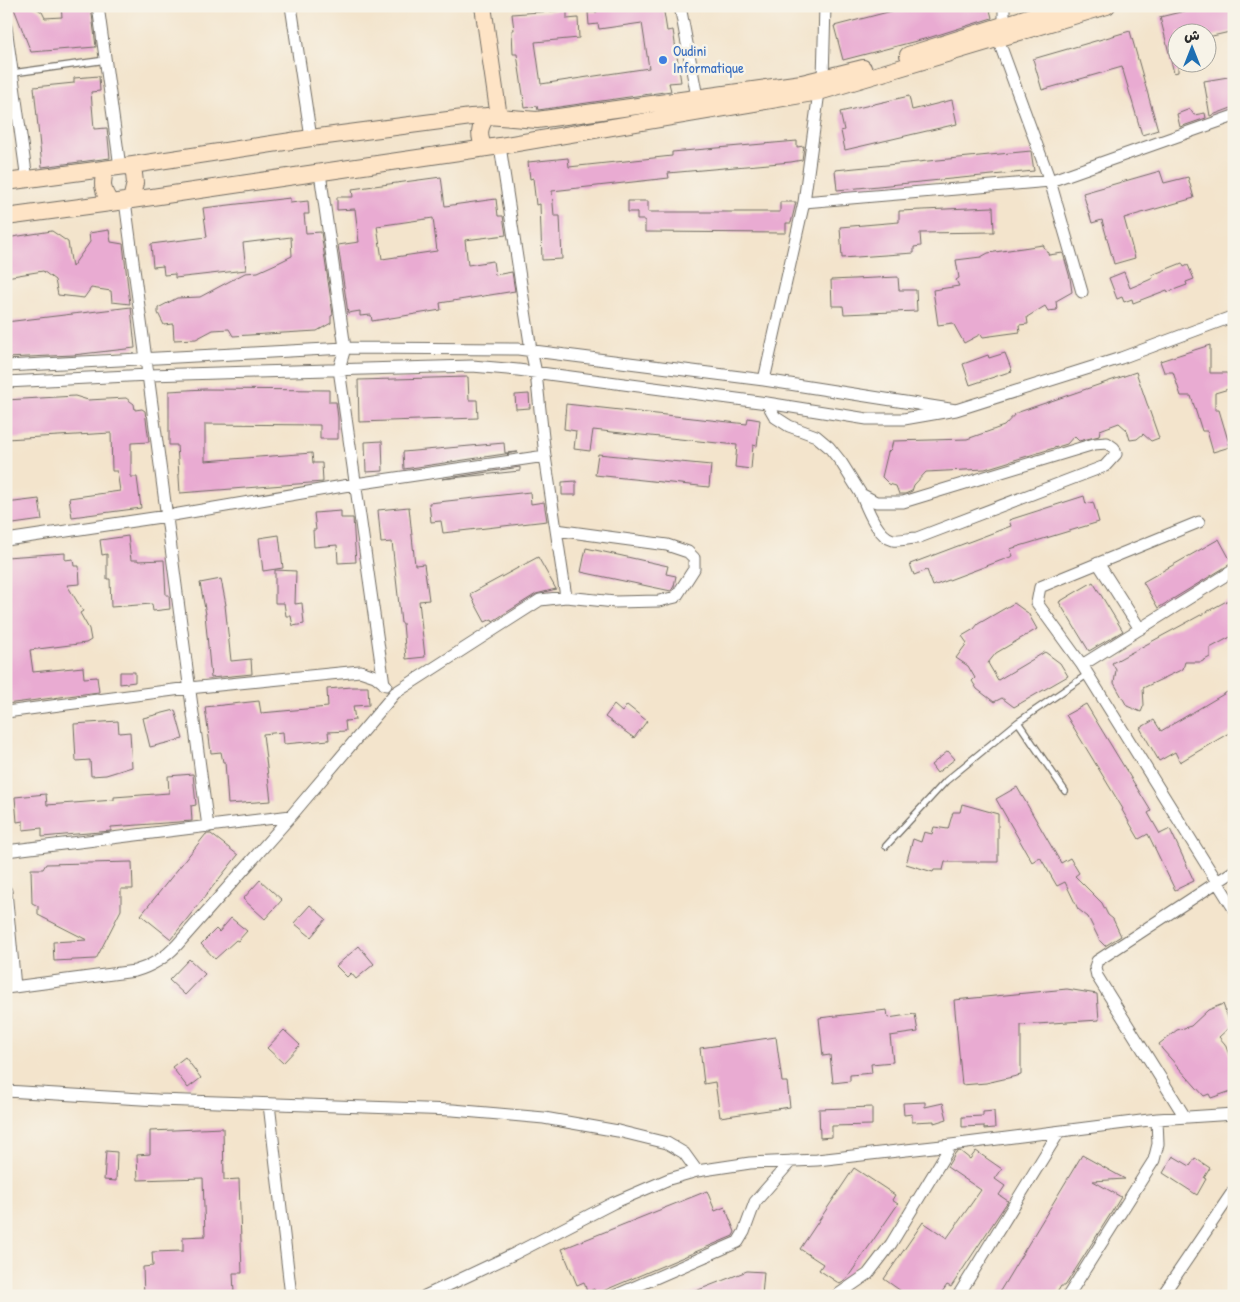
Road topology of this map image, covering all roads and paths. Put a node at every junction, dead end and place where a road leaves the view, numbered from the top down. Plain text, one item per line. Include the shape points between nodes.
1 (98, 6) edge
2 (292, 6) edge
3 (483, 6) edge
4 (680, 6) edge
5 (825, 6) edge
6 (1004, 6) edge
7 (1063, 6) edge
8 (1107, 6) edge
9 (6, 27) edge
10 (1001, 32) junction
11 (106, 60) junction
12 (13, 73) junction
13 (821, 85) junction
14 (697, 97) junction
15 (1234, 116) edge
16 (498, 117) junction
17 (311, 138) junction
18 (497, 146) junction
19 (120, 167) junction
20 (320, 173) junction
21 (27, 180) junction
22 (1050, 181) junction
23 (6, 182) edge
24 (123, 201) junction
25 (804, 202) junction
26 (6, 216) edge
27 (1082, 292) dead end
28 (1234, 316) edge
29 (345, 348) junction
30 (531, 350) junction
31 (146, 358) junction
32 (6, 366) edge
33 (339, 368) junction
34 (536, 373) junction
35 (148, 375) junction
36 (764, 380) junction
37 (6, 382) edge
38 (767, 403) junction
39 (956, 410) junction
40 (545, 456) junction
41 (355, 484) junction
42 (861, 494) junction
43 (167, 516) junction
44 (1199, 522) dead end
45 (556, 530) junction
46 (6, 540) edge
47 (1098, 563) junction
48 (1234, 570) edge
49 (566, 597) junction
50 (1140, 629) junction
51 (1085, 670) junction
52 (384, 684) junction
53 (189, 688) junction
54 (395, 692) junction
55 (6, 712) edge
56 (1018, 722) junction
57 (1065, 791) dead end
58 (290, 816) junction
59 (208, 827) junction
60 (886, 846) dead end
61 (6, 851) edge
62 (1234, 871) edge
63 (1217, 882) junction
64 (6, 891) edge
65 (1234, 910) edge
66 (10, 988) edge
67 (6, 1091) edge
68 (269, 1104) junction
69 (1234, 1114) edge
70 (1185, 1117) junction
71 (1157, 1119) junction
72 (1059, 1132) junction
73 (951, 1145) junction
74 (791, 1161) junction
75 (697, 1171) junction
76 (1234, 1190) edge
77 (291, 1296) edge
78 (425, 1296) edge
79 (614, 1296) edge
80 (836, 1296) edge
81 (958, 1296) edge
82 (1068, 1296) edge
83 (1162, 1296) edge

1 - 11 street
2 - 17 street
3 - 16 street
4 - 14 street
5 - 13 street
6 - 10 street
7 - 10 street
8 - 10 street
9 - 12 street
10 - 13 street
10 - 22 street
11 - 12 lane
11 - 19 street
12 - 21 street
13 - 14 street via 802,83
13 - 18 street
13 - 25 street
14 - 16 street via 537,120
15 - 22 street
16 - 17 street
16 - 18 street via 511,131
16 - 18 street via 482,123 480,131 480,140
17 - 19 street
18 - 20 street
18 - 30 street
19 - 21 street
19 - 24 street via 135,183
19 - 24 street via 103,178 103,187 106,196
20 - 24 street
20 - 29 street
21 - 23 street
22 - 25 street
22 - 27 street
24 - 26 street
24 - 31 street
25 - 36 street
28 - 39 street via 1121,358
29 - 30 street
29 - 31 street
29 - 33 street
30 - 34 street
30 - 36 street
31 - 32 street
31 - 35 street
33 - 34 street via 472,366
33 - 35 street
33 - 41 street
34 - 38 street
34 - 40 street
35 - 37 street
35 - 43 street
36 - 39 street
38 - 39 street via 867,419 904,419
38 - 42 street via 775,416 789,426 816,436 829,447
40 - 41 street
40 - 45 street
41 - 43 street
41 - 52 street
42 - 42 street via 876,502 903,502 1094,444 1107,443 1116,454 1105,466 918,538 893,540 882,534
43 - 46 street
43 - 53 street
44 - 47 street
45 - 49 street
45 - 49 street via 667,545 688,552 694,558 694,569 676,597 659,601 615,602
47 - 50 street
47 - 51 street via 1040,588 1038,602
48 - 50 street
49 - 54 street via 540,600
50 - 51 street
51 - 56 lane
51 - 63 street
52 - 53 street via 375,676 360,671
52 - 54 street
53 - 55 street
53 - 59 street
54 - 58 street
56 - 57 lane
56 - 60 lane via 946,781
58 - 59 street
58 - 66 street via 164,958 135,971
59 - 61 street
62 - 63 street
63 - 65 street
63 - 70 street via 1097,960 1095,967 1097,976
64 - 66 street
67 - 68 street
68 - 75 street via 453,1110 544,1118 667,1143 684,1153
68 - 77 street
69 - 70 street
70 - 71 street
71 - 72 street
71 - 82 street via 1158,1144 1154,1160
72 - 73 street
72 - 81 street
73 - 74 street
73 - 80 street via 891,1244 868,1274
74 - 75 street
74 - 79 street via 755,1202 738,1242
75 - 78 street via 613,1203
76 - 83 street

